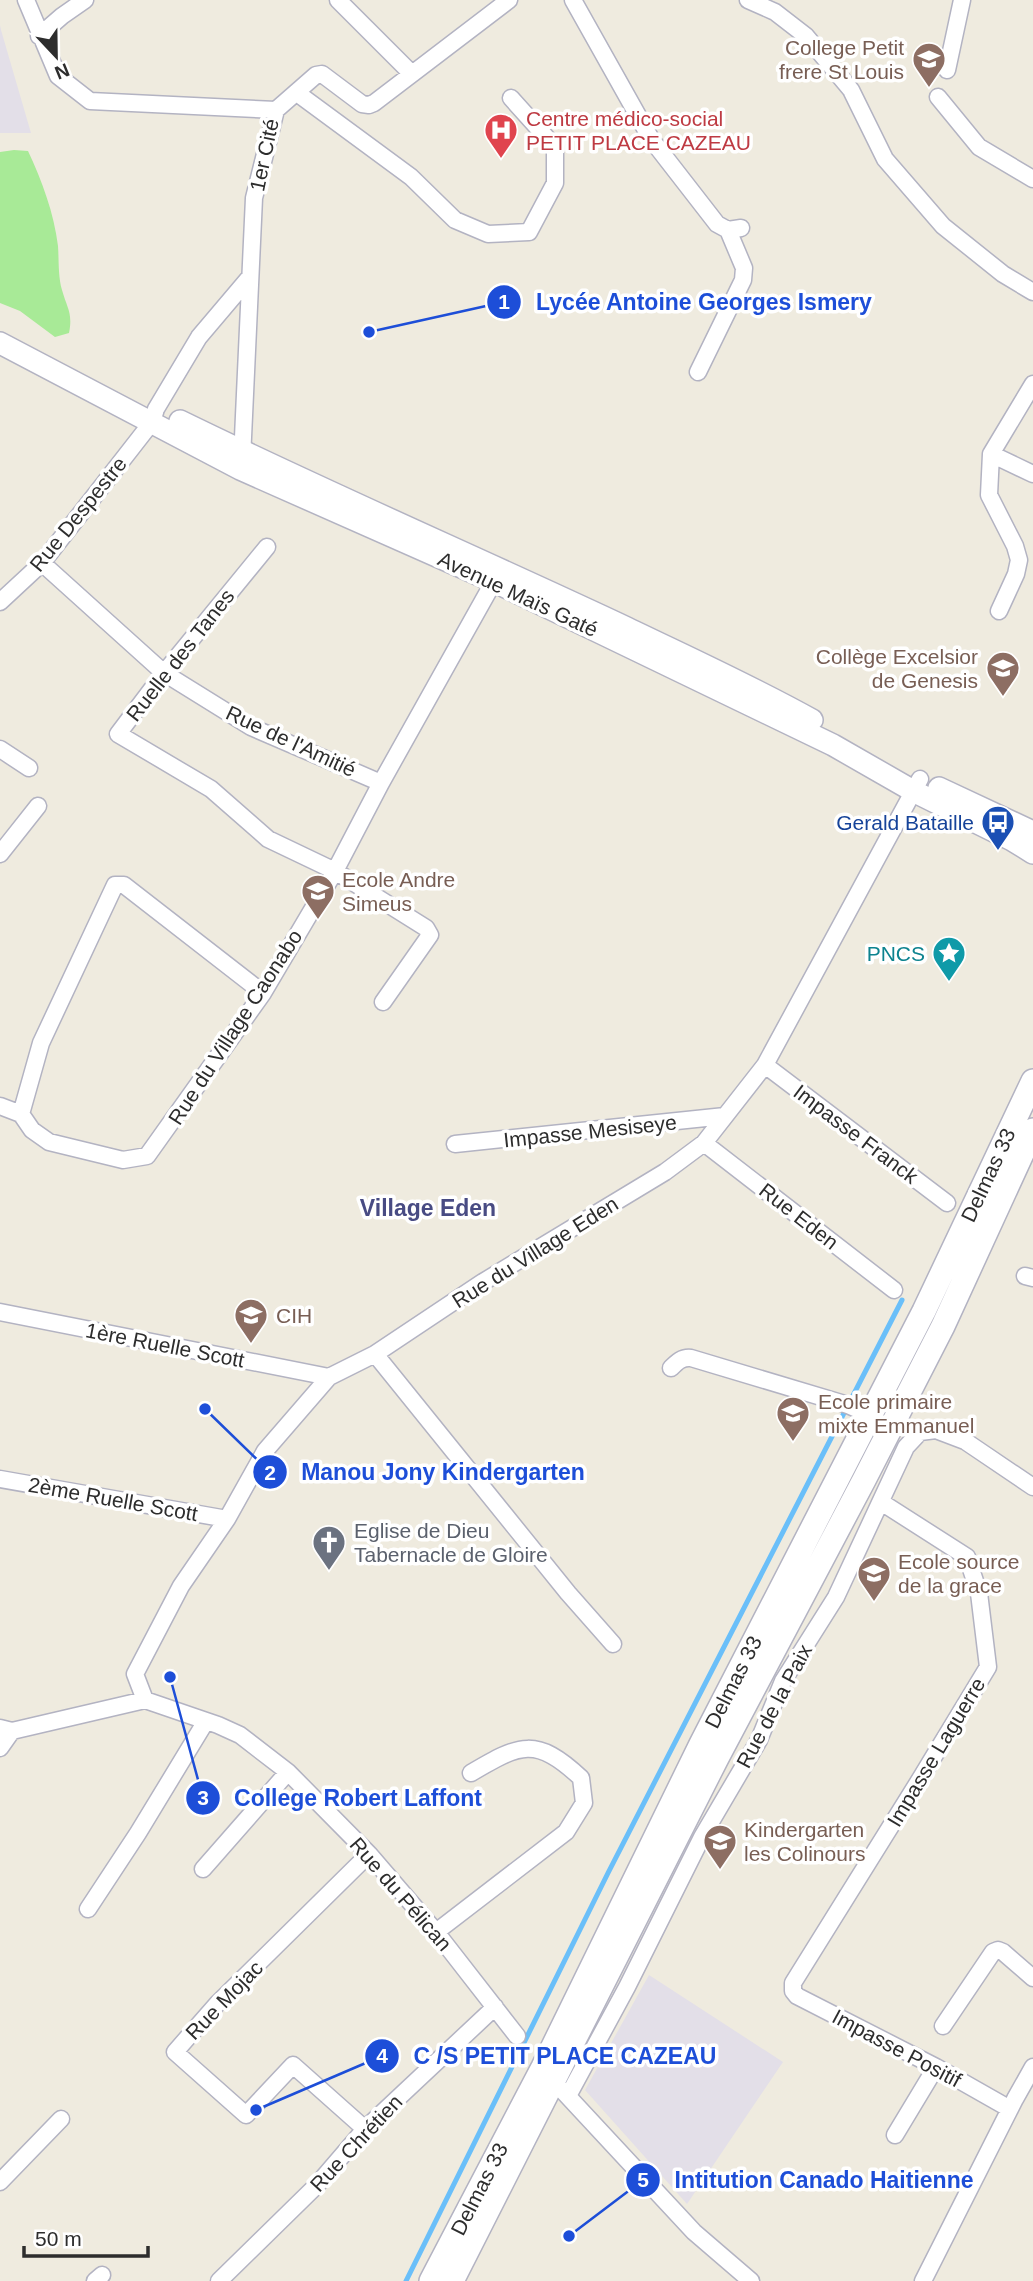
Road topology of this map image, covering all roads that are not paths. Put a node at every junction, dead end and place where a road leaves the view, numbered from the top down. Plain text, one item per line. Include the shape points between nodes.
1 (26, 0) edge
2 (85, 0) edge
3 (338, 0) edge
4 (509, 0) edge
5 (573, 0) edge
6 (748, 0) edge
7 (962, 0) edge
8 (39, 36) junction
9 (947, 70) dead end
10 (412, 74) junction
11 (297, 93) junction
12 (937, 97) dead end
13 (512, 98) dead end
14 (275, 110) junction
15 (1033, 179) edge
16 (250, 278) junction
17 (1033, 292) edge
18 (0, 329) edge
19 (0, 343) edge
20 (698, 372) dead end
21 (1033, 384) edge
22 (154, 416) junction
23 (991, 454) junction
24 (242, 460) junction
25 (1033, 474) edge
26 (267, 547) dead end
27 (42, 563) junction
28 (497, 575) junction
29 (0, 602) edge
30 (999, 611) dead end
31 (164, 673) junction
32 (0, 749) edge
33 (29, 768) dead end
34 (381, 783) junction
35 (917, 785) junction
36 (38, 806) dead end
37 (1033, 832) edge
38 (1033, 853) edge
39 (0, 854) edge
40 (335, 871) junction
41 (263, 993) junction
42 (383, 1002) dead end
43 (765, 1065) junction
44 (1033, 1082) edge
45 (0, 1106) edge
46 (21, 1114) junction
47 (725, 1116) junction
48 (1033, 1130) edge
49 (704, 1143) junction
50 (455, 1144) dead end
51 (1026, 1163) edge
52 (947, 1203) dead end
53 (894, 1290) dead end
54 (0, 1312) edge
55 (375, 1354) junction
56 (671, 1368) dead end
57 (329, 1377) junction
58 (870, 1415) junction
59 (0, 1479) edge
60 (1033, 1488) edge
61 (881, 1503) junction
62 (227, 1519) junction
63 (613, 1644) dead end
64 (145, 1700) junction
65 (206, 1721) junction
66 (6, 1729) edge
67 (0, 1748) edge
68 (288, 1772) junction
69 (471, 1773) dead end
70 (369, 1854) junction
71 (203, 1869) dead end
72 (88, 1909) dead end
73 (436, 1932) junction
74 (1033, 1978) edge
75 (793, 1983) joint
76 (495, 2007) junction
77 (943, 2026) dead end
78 (517, 2036) dead end
79 (936, 2067) junction
80 (1033, 2067) edge
81 (555, 2081) junction
82 (1010, 2109) junction
83 (61, 2119) dead end
84 (365, 2129) junction
85 (895, 2134) dead end
86 (0, 2182) edge
87 (219, 2281) edge
88 (431, 2281) edge
89 (453, 2281) edge
90 (751, 2281) edge
91 (923, 2281) edge

1 - 8 street, 1er Cité
2 - 8 street
3 - 10 street
4 - 10 street
5 - 20 street via 651,139 717,224 735,229 743,280
6 - 17 street via 775,12 806,36 850,90 885,159 943,226
7 - 9 street
8 - 14 street, 1er Cité via 58,76 90,101
10 - 11 street via 369,105 322,74
11 - 13 street via 411,177 455,220 488,234 529,232 555,183 555,147
11 - 14 street
12 - 15 street via 979,147
14 - 16 street, 1er Cité via 254,198
16 - 22 street, Rue Despestre via 199,337
16 - 24 street, 1er Cité
18 - 22 street, Avenue Maïs Gaté via 42,348
19 - 22 street, Avenue Maïs Gaté
21 - 23 street
22 - 24 street, Avenue Maïs Gaté
22 - 27 street, Rue Despestre
23 - 25 street
23 - 30 street via 989,495 1019,560
24 - 28 street, Avenue Maïs Gaté
26 - 31 street, Ruelle des Tanes
27 - 29 street, Rue Despestre
27 - 31 street, Rue de l'Amitié
28 - 34 street, Rue du Village Caonabo
28 - 35 street, Avenue Maïs Gaté via 774,699
31 - 34 street, Rue de l'Amitié via 251,726
31 - 40 street, Ruelle des Tanes via 118,734 211,789 268,839
32 - 33 street
34 - 40 street, Rue du Village Caonabo
35 - 37 street, Avenue Maïs Gaté
35 - 38 street, Avenue Maïs Gaté
35 - 43 street, Rue du Village Eden
36 - 39 street
40 - 41 street, Rue du Village Caonabo
40 - 42 street, Ruelle des Tanes via 430,931
41 - 46 street, Rue du Village Caonabo via 147,1156 123,1160 49,1142 32,1130
41 - 46 street via 118,884 41,1042
43 - 47 street, Rue du Village Eden
43 - 52 street, Impasse Franck
44 - 58 main road, Delmas 33
45 - 46 street, Rue du Village Caonabo
47 - 49 street, Rue du Village Eden
47 - 50 street, Impasse Mesiseye
48 - 51 main road, Delmas 33
49 - 53 street, Rue Eden
49 - 55 street, Rue du Village Eden
51 - 81 main road, Delmas 33
54 - 57 street, 1ère Ruelle Scott
55 - 57 street, Rue du Village Eden
55 - 63 street
56 - 58 street via 679,1360 691,1358
57 - 62 street, Rue du Village Eden via 265,1451
58 - 81 main road, Delmas 33 via 701,1744
59 - 62 street, 2ème Ruelle Scott
60 - 61 street, Rue de la Paix via 965,1441 936,1430 920,1432 906,1447
61 - 75 street, Impasse Laguerre via 967,1557 979,1593 988,1667
61 - 81 street, Rue de la Paix via 836,1597 783,1681 759,1740 702,1837 627,1987
62 - 64 street, Rue du Village Eden via 181,1586 135,1675
64 - 65 street, Rue du Pélican
64 - 66 street
65 - 68 street, Rue du Pélican via 240,1735
65 - 72 street
66 - 67 street
68 - 70 street, Rue du Pélican
68 - 71 street
69 - 73 street via 503,1754 531,1747 562,1760 581,1778 584,1803 566,1832
70 - 73 street, Rue du Pélican
70 - 84 street, Rue Mojac via 217,2004 175,2052 246,2115 292,2065
73 - 76 street, Rue du Pélican
74 - 77 street, Impasse Positif via 1003,1952 993,1952
75 - 79 street, Impasse Positif via 797,1996
76 - 78 street, Rue du Pélican
76 - 84 street, Rue Chrétien
79 - 82 street, Impasse Positif
79 - 85 street
80 - 82 street
81 - 88 main road, Delmas 33
81 - 89 main road, Delmas 33
81 - 90 street via 695,2232
82 - 91 street
83 - 86 street
84 - 87 street, Rue Chrétien via 316,2186

